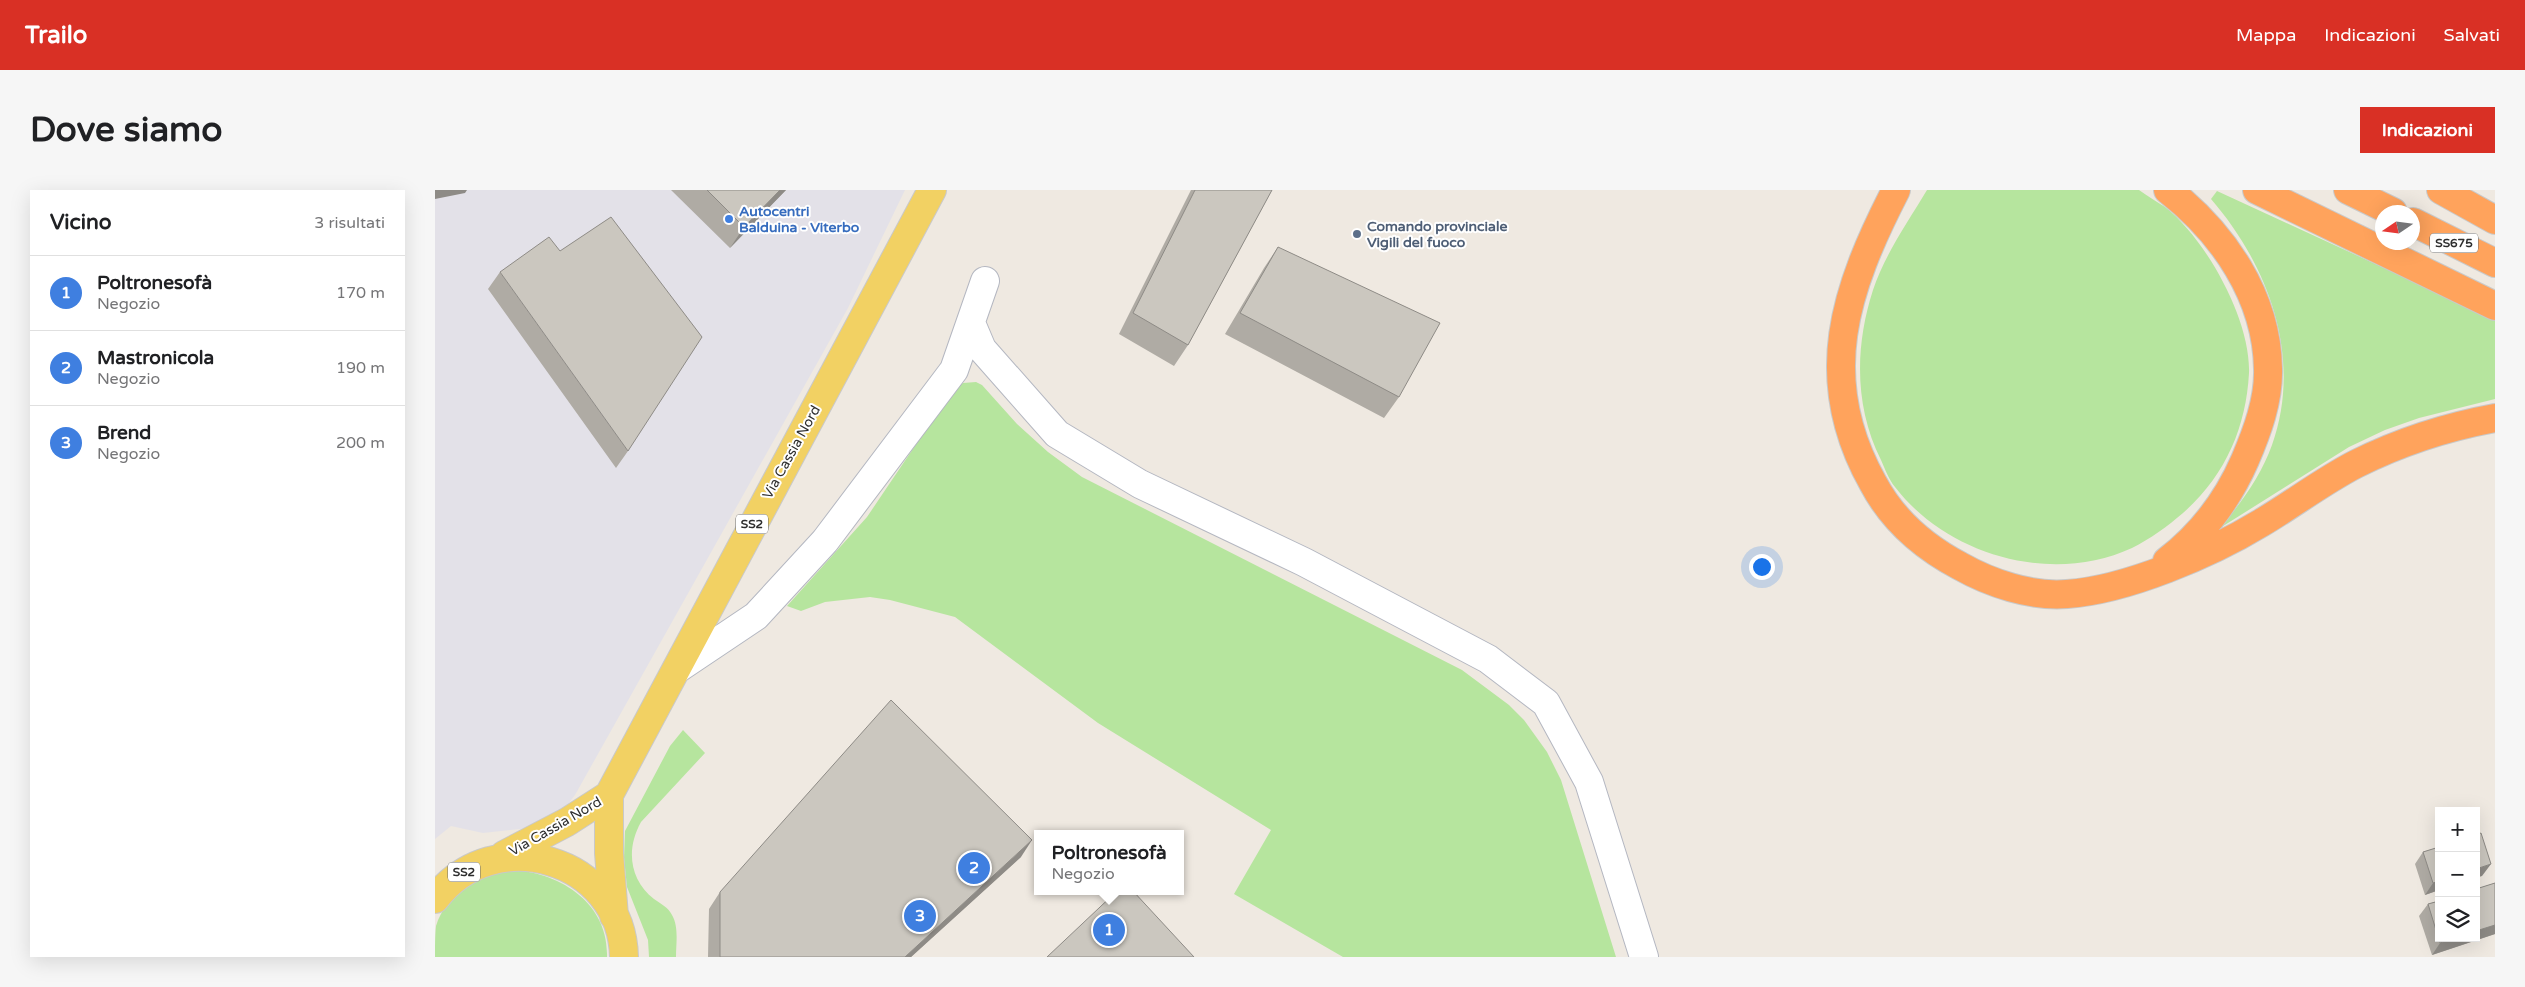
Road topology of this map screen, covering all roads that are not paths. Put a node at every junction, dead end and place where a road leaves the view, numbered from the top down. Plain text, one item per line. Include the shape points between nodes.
1 (932, 190) edge
2 (1896, 190) edge
3 (2168, 190) edge
4 (2257, 190) edge
5 (2348, 190) edge
6 (2441, 190) edge
7 (2379, 205) edge
8 (2495, 220) edge
9 (2420, 226) edge
10 (2495, 263) edge
11 (985, 281) dead end
12 (2495, 306) edge
13 (971, 323) junction
14 (2495, 418) edge
15 (2154, 572) junction
16 (677, 669) junction
17 (609, 795) junction
18 (500, 857) junction
19 (435, 899) edge
20 (614, 916) junction
21 (624, 957) edge
22 (1644, 957) edge

1 - 16 main road, Via Cassia Nord / SS2
2 - 15 highway via 1869,242 1854,283 1841,346 1844,407 1859,458 1877,492 1918,539 1944,558 2002,585 2033,592 2065,594 2124,583
3 - 15 highway via 2213,230 2246,281 2265,340 2268,370 2259,422 2237,478 2215,512 2181,550
4 - 12 highway, SS675
5 - 7 highway
6 - 8 highway
9 - 10 highway, SS675
11 - 13 street
13 - 16 street via 953,370 825,541 756,616
13 - 22 street via 982,349 1057,434 1140,484 1304,562 1488,659 1546,703 1589,782
14 - 15 highway via 2424,435 2388,449 2354,465 2239,536
16 - 17 main road, Via Cassia Nord / SS2
17 - 18 main road, Via Cassia Nord / SS2 via 567,822
17 - 20 main road, Via Cassia Nord / SS2
18 - 19 main road, SS2 via 459,874
18 - 20 main road, SS2 via 538,858 567,867 599,892
20 - 21 main road, SS2

